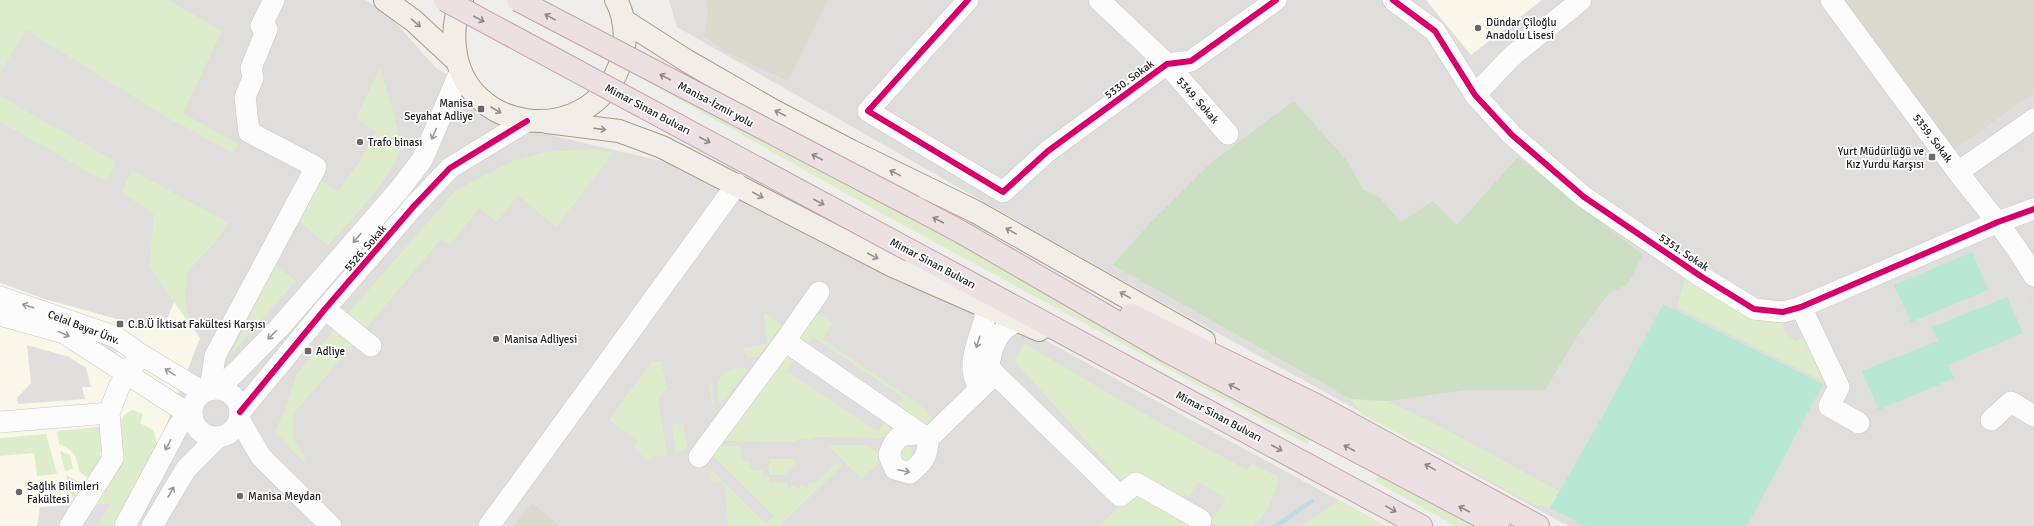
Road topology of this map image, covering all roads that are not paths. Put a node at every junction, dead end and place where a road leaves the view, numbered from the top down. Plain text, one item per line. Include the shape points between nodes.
1 (274, 0) edge
2 (385, 0) edge
3 (445, 0) edge
4 (462, 0) edge
5 (518, 0) edge
6 (968, 0) edge
7 (1099, 0) edge
8 (1276, 0) edge
9 (1393, 0) edge
10 (1581, 0) edge
11 (1831, 0) edge
12 (619, 6) edge
13 (1167, 64) junction
14 (459, 66) junction
15 (1475, 95) junction
16 (2034, 119) edge
17 (537, 122) junction
18 (1228, 134) dead end
19 (1958, 172) junction
20 (737, 184) junction
21 (2034, 210) edge
22 (1998, 222) junction
23 (961, 232) junction
24 (2028, 250) edge
25 (2034, 276) edge
26 (819, 292) dead end
27 (0, 297) edge
28 (981, 304) junction
29 (1801, 307) junction
30 (325, 309) junction
31 (0, 315) edge
32 (1018, 321) junction
33 (785, 341) junction
34 (372, 346) dead end
35 (140, 354) junction
36 (128, 373) junction
37 (987, 381) junction
38 (1156, 383) junction
39 (210, 390) junction
40 (1316, 405) junction
41 (109, 413) junction
42 (192, 416) junction
43 (239, 416) junction
44 (2034, 416) edge
45 (1991, 420) dead end
46 (0, 422) edge
47 (1859, 423) dead end
48 (218, 437) junction
49 (261, 457) junction
50 (698, 457) dead end
51 (1201, 520) dead end
52 (70, 526) edge
53 (125, 526) edge
54 (152, 526) edge
55 (331, 526) edge
56 (489, 526) edge
57 (1421, 526) edge
58 (1499, 526) edge
59 (1538, 526) edge

1 - 39 street via 261,26 267,29 251,68 253,78 245,97 249,132 316,167 215,356
2 -> 14 main road via 414,21
3 -> 38 highway, Mimar Sinan Bulvarı, bridge
4 - 14 main road via 454,33
23 -> 5 highway, Manisa-İzmir yolu, bridge
6 - 13 street, 5330. Sokak via 868,111 1003,192 1048,151
7 - 13 street, 5349. Sokak
8 - 13 street, 5330. Sokak via 1191,61
9 - 15 street, 5351. Sokak via 1435,31
10 - 15 street via 1511,56
11 - 19 street, 5359. Sokak
12 - 17 main road via 625,28 623,55 614,80 596,101 574,116
40 -> 12 main road via 976,212 774,111 687,61
13 - 18 street, 5349. Sokak
14 -> 17 main road via 478,97 497,111
14 -> 39 street, 5526. Sokak via 422,160 279,328 235,373
15 - 29 street, 5351. Sokak via 1512,135 1584,197 1702,277 1754,309 1783,312
16 - 19 street
17 -> 20 main road via 619,131 662,147
17 - 30 street, 5526. Sokak via 450,168
19 - 22 street, 5359. Sokak
20 -> 28 main road via 893,266
20 - 56 street
21 - 22 street, 5351. Sokak
22 - 24 street, 5359. Sokak
22 - 29 street, 5351. Sokak
23 - 40 highway
58 -> 23 highway via 1167,351
24 - 25 street, 5359. Sokak
26 - 33 street
35 -> 27 street, Celal Bayar Ünv. via 116,337
28 - 32 main road
28 -> 37 street via 985,318 972,362 975,381
29 - 47 street via 1839,387 1829,406
30 - 34 street
30 - 43 street, 5526. Sokak
31 -> 36 street, Celal Bayar Ünv. via 64,333
32 - 37 street via 1010,324 997,337 991,353
32 - 38 main road
33 - 37 street via 923,437
33 - 50 street
35 - 36 street
39 -> 35 street, Celal Bayar Ünv.
36 - 41 street via 119,387
36 - 42 street, Celal Bayar Ünv.
37 - 51 street via 1120,496 1136,483
38 -> 57 highway, Mimar Sinan Bulvarı
39 - 42 street via 194,403
39 - 43 street via 230,394 235,399
59 -> 40 highway
41 - 46 street
41 - 52 street via 113,458
42 - 48 street via 194,423 204,434
42 -> 53 street via 179,425
43 - 48 street via 231,431
43 - 49 street
44 - 45 street via 2011,402
48 - 49 street
54 -> 48 street via 186,468
49 - 55 street

